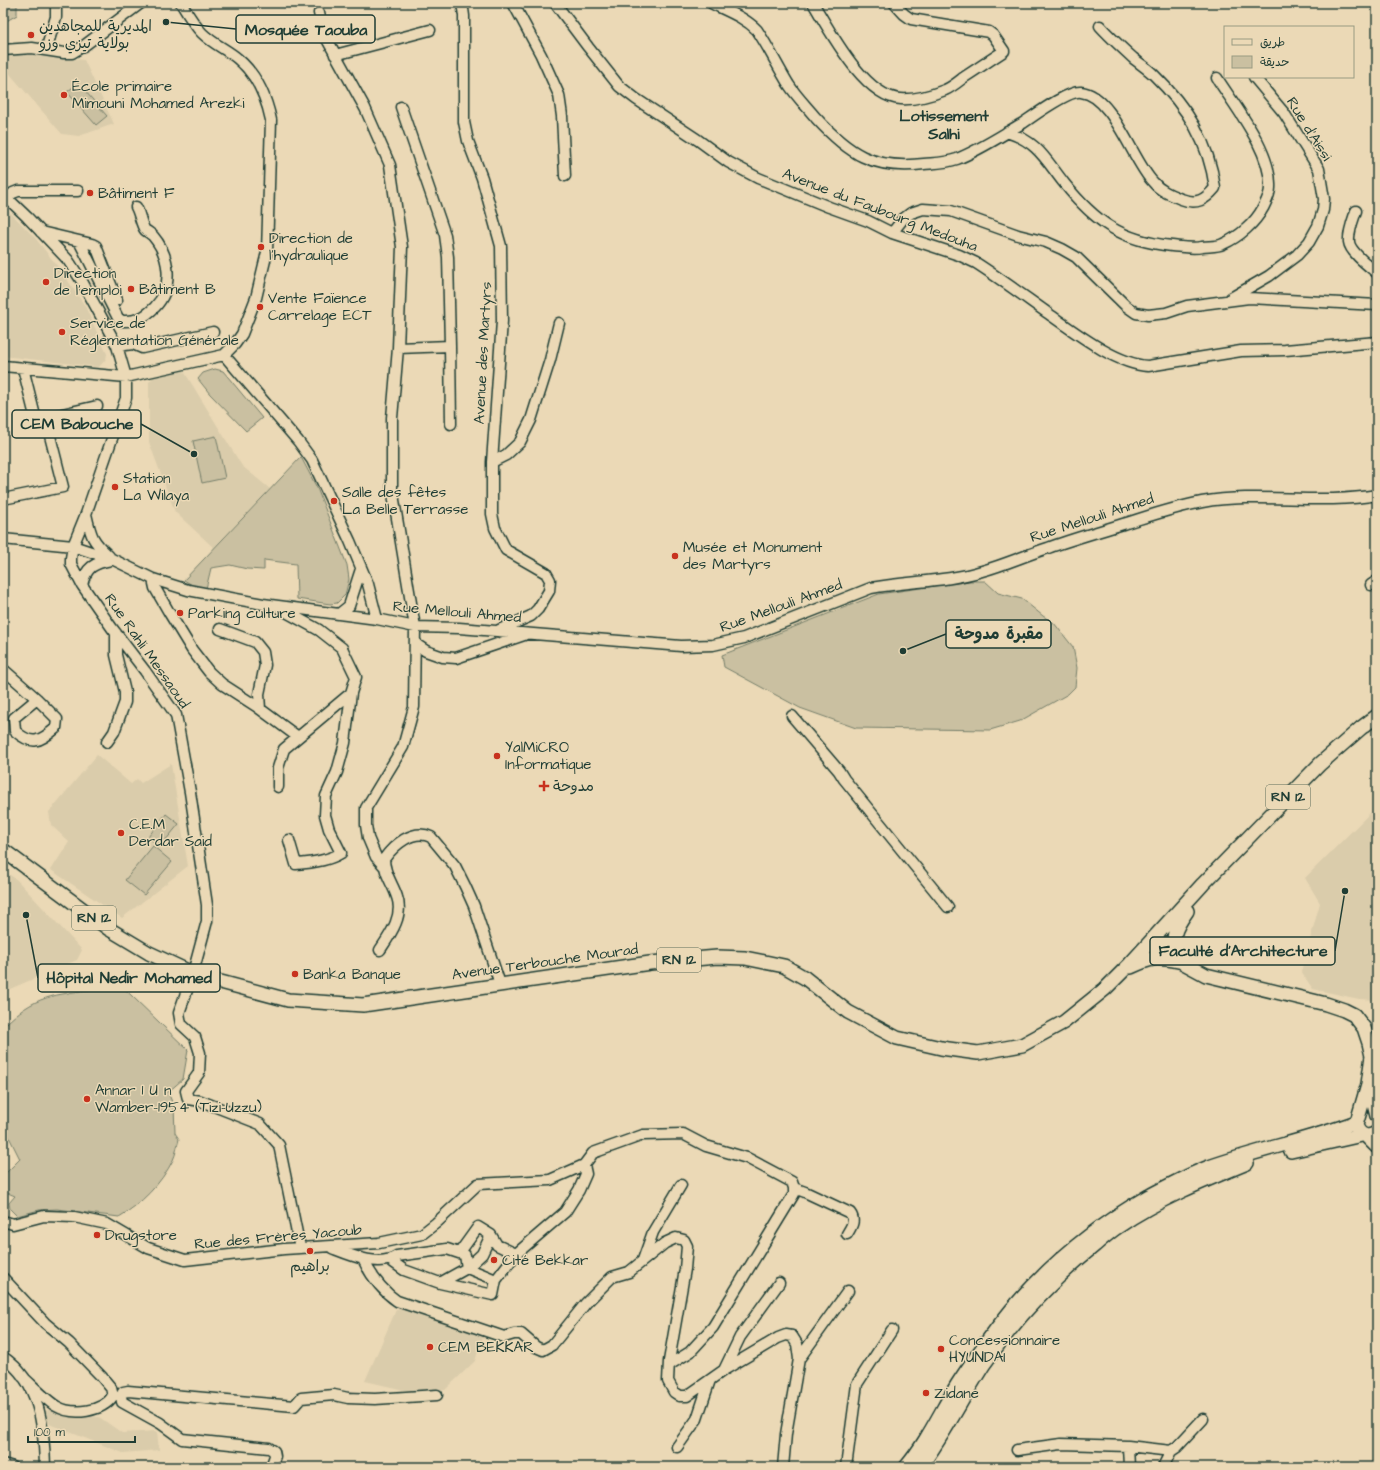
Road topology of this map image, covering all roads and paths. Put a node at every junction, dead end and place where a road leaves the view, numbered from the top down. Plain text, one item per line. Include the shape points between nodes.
1 (56, 3) edge
2 (141, 3) edge
3 (181, 3) edge
4 (460, 3) edge
5 (513, 3) edge
6 (555, 3) edge
7 (711, 3) edge
8 (813, 3) edge
9 (894, 3) edge
10 (319, 13) dead end
11 (1100, 26) dead end
12 (430, 30) dead end
13 (3, 50) edge
14 (46, 50) junction
15 (335, 55) junction
16 (1217, 78) dead end
17 (1255, 78) edge
18 (401, 107) dead end
19 (1007, 132) junction
20 (565, 176) dead end
21 (78, 191) dead end
22 (5, 196) edge
23 (136, 207) dead end
24 (1356, 210) dead end
25 (41, 232) junction
26 (892, 233) junction
27 (79, 241) junction
28 (1377, 273) edge
29 (117, 300) dead end
30 (1226, 301) junction
31 (1377, 305) edge
32 (559, 323) dead end
33 (213, 332) dead end
34 (1377, 342) edge
35 (117, 346) junction
36 (450, 346) junction
37 (398, 348) junction
38 (224, 355) junction
39 (3, 366) edge
40 (22, 368) junction
41 (126, 377) junction
42 (97, 406) dead end
43 (450, 424) dead end
44 (49, 432) dead end
45 (492, 462) junction
46 (1377, 495) edge
47 (3, 499) edge
48 (86, 514) junction
49 (3, 540) edge
50 (73, 546) junction
51 (112, 559) junction
52 (361, 569) junction
53 (153, 579) junction
54 (82, 585) junction
55 (275, 605) junction
56 (339, 614) junction
57 (377, 619) junction
58 (415, 626) junction
59 (220, 629) dead end
60 (497, 631) junction
61 (116, 633) junction
62 (528, 633) junction
63 (415, 640) junction
64 (3, 669) edge
65 (351, 693) junction
66 (37, 699) junction
67 (260, 709) junction
68 (792, 716) dead end
69 (1377, 716) edge
70 (298, 737) junction
71 (107, 742) dead end
72 (278, 787) dead end
73 (289, 840) dead end
74 (3, 850) edge
75 (384, 866) junction
76 (1203, 884) junction
77 (948, 907) dead end
78 (1152, 940) junction
79 (380, 950) dead end
80 (1180, 961) junction
81 (1122, 972) junction
82 (193, 974) junction
83 (500, 984) junction
84 (1367, 1088) junction
85 (1377, 1116) edge
86 (1358, 1118) junction
87 (1328, 1131) junction
88 (1367, 1138) edge
89 (584, 1165) junction
90 (681, 1184) dead end
91 (794, 1188) junction
92 (3, 1221) edge
93 (847, 1234) dead end
94 (490, 1235) junction
95 (326, 1246) junction
96 (300, 1248) junction
97 (460, 1252) junction
98 (516, 1254) junction
99 (363, 1259) junction
100 (390, 1260) junction
101 (643, 1260) junction
102 (468, 1268) junction
103 (3, 1278) edge
104 (496, 1280) junction
105 (440, 1282) junction
106 (779, 1283) dead end
107 (848, 1291) dead end
108 (892, 1330) dead end
109 (3, 1357) edge
110 (799, 1359) junction
111 (669, 1365) junction
112 (724, 1370) junction
113 (23, 1377) junction
114 (710, 1380) junction
115 (437, 1395) dead end
116 (117, 1396) junction
117 (1203, 1419) dead end
118 (1128, 1446) junction
119 (677, 1447) dead end
120 (1017, 1450) dead end
121 (1171, 1451) junction
122 (3, 1464) edge
123 (12, 1467) edge
124 (46, 1467) edge
125 (271, 1467) edge
126 (783, 1467) edge
127 (846, 1467) edge
128 (906, 1467) edge
129 (920, 1467) edge
130 (1129, 1467) edge
131 (1163, 1467) edge

1 - 14 street via 56,16
2 - 14 street via 72,53
3 - 38 street via 202,33 250,71 260,85 271,120 267,252 256,298 242,334
4 - 45 street, Avenue des Martyrs via 464,9 465,131 482,178 501,246 502,321
5 - 20 street via 559,95
6 - 26 street, Avenue du Faubourg Medouha via 619,86 728,162 758,178
7 - 19 street via 737,15 757,30 804,104 843,145 867,160 901,166 944,162 965,156
8 - 9 street via 848,60 870,84 881,92 900,99 916,98 947,89 1004,51 989,32 911,19
10 - 15 street via 323,32
11 - 19 street via 1154,74 1182,105 1196,127 1214,177 1215,188 1209,196 1190,202 1167,193 1153,183 1141,167 1115,119 1094,97 1082,92 1070,94
12 - 15 street
13 - 14 street
15 - 37 street via 365,108 390,165 402,247
16 - 19 street via 1263,154 1270,189 1260,214 1241,234 1222,245 1197,248 1154,244 1116,232 1084,207 1040,151 1029,141
17 - 30 street, Rue d'Aissi via 1284,113 1319,168 1324,199 1323,210 1309,242 1297,255 1269,276
18 - 36 street via 445,235 448,257
21 - 22 street via 18,191
22 - 25 street, Rue Rahli Messaoud
23 - 27 street via 145,230 153,236 162,251 168,276 166,289 158,303 139,319 122,321 118,318
24 - 28 street via 1350,246
25 - 27 street
25 - 35 street, Rue Rahli Messaoud via 72,266
26 - 30 street via 903,219 917,211 951,211 1062,249 1076,257 1136,313 1158,314 1187,306
26 - 34 street, Avenue du Faubourg Medouha via 976,263 1088,342 1138,366 1163,365 1241,351
27 - 29 street via 96,246
30 - 31 street via 1250,298
32 - 45 street via 531,420 520,442 510,452
33 - 35 street via 142,348 133,344
35 - 41 street, Rue Rahli Messaoud
36 - 37 street
36 - 43 street
37 - 58 street via 392,418 392,488
38 - 41 street
38 - 52 street via 312,460
39 - 40 street
40 - 41 street
40 - 42 street via 36,420
41 - 48 street, Rue Rahli Messaoud via 126,398
44 - 47 street via 63,487
45 - 60 street, Avenue des Martyrs via 492,514 495,528 506,550 546,573 550,580 550,591 531,616
46 - 62 street, Rue Mellouli Ahmed via 1324,499 1235,498 1174,508 982,571 871,588 744,638 713,645 681,646
48 - 50 street, Rue Rahli Messaoud
48 - 51 street via 91,535
49 - 50 street, Rue Mellouli Ahmed
50 - 51 street, Rue Mellouli Ahmed
50 - 54 street, Rue Rahli Messaoud via 71,564
51 - 53 street, Rue Mellouli Ahmed
51 - 54 street via 98,562 85,576
52 - 56 street via 349,606
52 - 57 street via 368,584
53 - 55 street, Rue Mellouli Ahmed via 188,590
53 - 67 street via 155,588 170,614 209,672 222,684
54 - 61 street, Rue Rahli Messaoud
55 - 56 street, Rue Mellouli Ahmed
55 - 65 street via 318,630 342,648 356,677
56 - 57 street, Rue Mellouli Ahmed
57 - 58 street, Rue Mellouli Ahmed
58 - 60 street, Rue Mellouli Ahmed
58 - 63 street
59 - 67 street via 255,642 264,652 265,665 259,694
60 - 62 street, Rue Mellouli Ahmed
61 - 71 street via 116,655 125,702 114,732
61 - 82 street, Rue Rahli Messaoud via 176,715 207,905 207,921
62 - 63 street via 456,658 443,658 426,651 417,645
63 - 75 street via 414,707 403,747 366,808 368,838 376,857
64 - 66 street
65 - 70 street
65 - 73 street via 345,742 337,772 326,796 325,815 340,853 310,863 296,864
66 - 66 street via 14,718 15,731 34,742 56,728 57,720
67 - 70 street
68 - 77 street
69 - 76 main road, RN 12 via 1320,764
70 - 72 street via 284,749 278,768
74 - 82 main road, RN 12 via 109,929 149,954
75 - 79 street via 397,897 399,910 393,931
75 - 83 street via 387,855 408,838 419,834 430,837 455,866 465,886
76 - 78 main road, Avenue Terbouche Mourad / RN 12
76 - 80 main road via 1174,933
78 - 80 main road
78 - 81 main road, Avenue Terbouche Mourad / RN 12
80 - 81 main road via 1150,958
80 - 84 main road via 1206,975 1326,1004 1354,1015 1364,1028 1372,1056
81 - 83 main road, Avenue Terbouche Mourad / RN 12 via 1064,1022 1022,1045 978,1052 941,1048 897,1038 848,1012 805,978 784,966 745,958 717,956 650,963
82 - 83 main road, Avenue Terbouche Mourad / RN 12 via 288,1000 363,1004
82 - 96 street, Rue Rahli Messaoud via 179,1013 181,1024 195,1037 200,1053 199,1073 186,1091 188,1098 260,1124 279,1145
84 - 85 main road
84 - 86 main road
84 - 87 main road via 1347,1118
85 - 86 main road via 1370,1112 1363,1113
86 - 87 main road
86 - 88 main road via 1357,1129
87 - 128 main road via 1207,1168 1165,1187 1089,1235 1025,1294 997,1328
88 - 129 main road via 1247,1163 1202,1181 1118,1226 1076,1260 1039,1295 1005,1336 985,1363
89 - 91 street via 593,1153 643,1135 684,1134 706,1146 747,1158 792,1182
89 - 95 street, Rue des Frères Yacoub via 550,1180 478,1184 422,1234 379,1243
89 - 98 street via 586,1174 565,1212
90 - 101 street via 653,1232
91 - 93 street via 850,1213 853,1222
91 - 111 street via 790,1201 713,1327 690,1352
92 - 96 street, Rue des Frères Yacoub via 13,1224 44,1216 74,1217 107,1224 148,1248 185,1260
94 - 97 street via 478,1227
94 - 98 street via 497,1245
94 - 102 street via 482,1254
95 - 96 street, Rue des Frères Yacoub
95 - 99 street
97 - 100 street via 447,1249 397,1256
97 - 102 street via 465,1255
98 - 104 street
99 - 100 street
99 - 101 street via 377,1283 386,1294 397,1301 504,1337 521,1334 542,1350 552,1345 586,1303 612,1277 628,1272
100 - 105 street via 404,1270
101 - 111 street via 676,1238 684,1240 687,1246
102 - 104 street
102 - 105 street
103 - 116 street via 45,1324 69,1343 101,1376
104 - 105 street via 492,1295
106 - 112 street via 740,1337
107 - 110 street
108 - 127 street via 857,1384
109 - 113 street
110 - 112 street via 795,1340 792,1336 782,1336
110 - 126 street
111 - 114 street via 668,1381 674,1392 680,1396 687,1396
112 - 114 street
113 - 116 street via 56,1406 67,1410 90,1410
113 - 124 street via 40,1411
114 - 119 street via 697,1419
115 - 116 street via 375,1399 334,1395 301,1398 294,1406 128,1392
116 - 125 street via 122,1402 160,1423 182,1439 269,1448 274,1451 275,1456
117 - 121 street
118 - 120 street via 1061,1444
118 - 121 street
118 - 130 street
121 - 131 street
122 - 123 street

